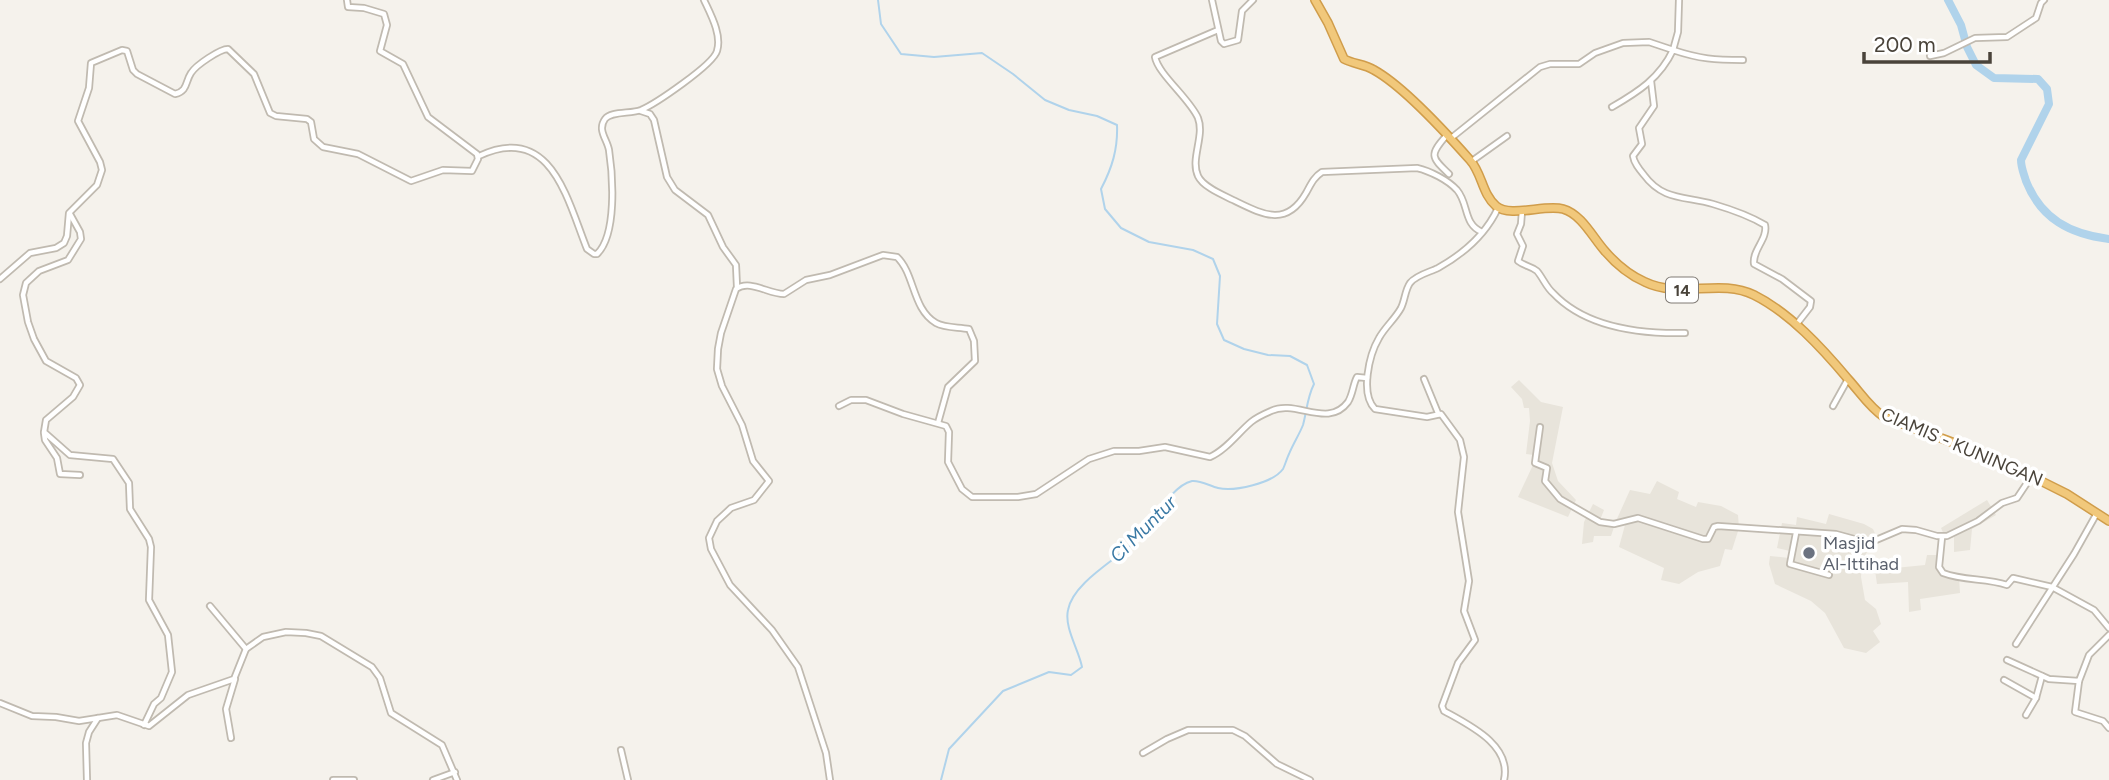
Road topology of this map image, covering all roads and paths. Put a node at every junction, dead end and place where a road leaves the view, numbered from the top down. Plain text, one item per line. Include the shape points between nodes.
1 (347, 0) edge
2 (704, 0) edge
3 (1212, 0) edge
4 (1253, 0) edge
5 (1314, 0) edge
6 (1679, 0) edge
7 (2045, 0) edge
8 (1218, 30) junction
9 (1673, 50) junction
10 (1930, 55) dead end
11 (1742, 60) dead end
12 (1651, 81) junction
13 (1612, 107) dead end
14 (640, 111) junction
15 (1507, 136) dead end
16 (1448, 137) junction
17 (479, 156) junction
18 (1472, 161) junction
19 (1449, 174) dead end
20 (1498, 208) junction
21 (1522, 210) junction
22 (69, 213) junction
23 (1482, 233) junction
24 (0, 279) edge
25 (736, 289) junction
26 (1795, 325) junction
27 (1685, 333) dead end
28 (1367, 378) junction
29 (1424, 379) dead end
30 (1848, 379) junction
31 (839, 406) dead end
32 (1833, 406) dead end
33 (1438, 413) junction
34 (939, 423) junction
35 (1540, 427) dead end
36 (44, 432) junction
37 (80, 475) dead end
38 (2032, 476) junction
39 (2097, 512) junction
40 (2108, 518) edge
41 (1796, 533) junction
42 (1942, 537) junction
43 (1829, 575) dead end
44 (2052, 587) junction
45 (210, 606) dead end
46 (2109, 628) edge
47 (2109, 635) edge
48 (2017, 644) dead end
49 (246, 649) junction
50 (2007, 660) dead end
51 (2042, 676) junction
52 (235, 678) junction
53 (2004, 680) dead end
54 (2080, 681) junction
55 (2036, 698) junction
56 (0, 703) edge
57 (2026, 715) dead end
58 (99, 718) junction
59 (144, 725) junction
60 (2109, 728) edge
61 (231, 738) dead end
62 (621, 750) dead end
63 (1143, 753) dead end
64 (455, 772) junction
65 (87, 780) edge
66 (333, 780) edge
67 (354, 780) edge
68 (433, 780) edge
69 (457, 780) edge
70 (628, 780) edge
71 (830, 780) edge
72 (1310, 780) edge
73 (1504, 780) edge

1 - 17 street via 348,7 384,14 387,24 380,51 403,64 428,117
2 - 14 street via 716,27 717,53
3 - 8 street
4 - 8 street via 1242,11 1237,41 1223,44
5 - 16 highway via 1344,59 1374,70
6 - 9 street
7 - 10 street via 2036,18 2010,36 1973,38
8 - 23 street via 1155,57 1198,119 1197,172 1202,181 1253,210 1275,216 1295,207 1322,172 1418,168 1456,190 1469,223
9 - 11 street via 1705,60
9 - 12 street
9 - 16 street via 1649,43 1623,43 1579,64 1540,67
12 - 13 street
12 - 26 street via 1654,106 1639,128 1642,145 1633,160 1662,192 1712,204 1765,225 1754,264 1811,301
14 - 17 street via 607,117 602,128 609,147 610,229 597,254 587,249 560,181 544,159 508,148
14 - 25 street via 653,118 673,188 708,215 736,265
15 - 18 street
16 - 18 highway
16 - 19 street via 1433,155
17 - 22 street via 469,172 443,170 407,180 354,152 320,145 307,119 273,115 252,71 228,49 193,70 185,89 175,94 137,75 124,50 91,62 89,88 78,121 102,170 94,190
18 - 20 highway
20 - 21 highway, CIAMIS - KUNINGAN / 14
20 - 23 street
21 - 26 highway, CIAMIS - KUNINGAN / 14 via 1560,209 1573,214 1616,263 1645,282 1674,290 1744,290
21 - 27 street via 1517,234 1523,246 1519,262 1534,268 1552,293 1572,309 1611,325 1648,333
22 - 24 street via 64,243 30,253
22 - 36 street via 81,236 70,257 39,271 23,290 28,322 46,361 80,385 73,397 46,419
23 - 28 street via 1454,258 1409,284 1402,306 1376,344
25 - 34 street via 749,285 784,294 806,280 883,255 897,257 931,319 968,329 973,336 975,361 948,387
25 - 71 street via 721,333 717,369 753,461 769,481 754,500 731,508 718,521 709,538 711,549 730,585 760,615 798,667 818,722
26 - 30 highway, CIAMIS - KUNINGAN / 14
28 - 33 street via 1371,404 1378,411 1427,417
28 - 34 street via 1357,377 1342,409 1324,415 1288,407 1275,409 1253,420 1210,457 1165,447 1114,451 1089,459 1036,494 1018,496 965,494 948,462 948,429
29 - 33 street
30 - 32 street
30 - 38 highway, CIAMIS - KUNINGAN / 14 via 1869,405 1888,419
31 - 34 street via 866,400
33 - 73 street via 1451,425 1464,452 1458,512 1469,580 1464,611 1475,640 1458,663 1442,706 1478,730 1497,750 1505,764
35 - 41 street via 1535,464 1547,468 1545,481 1559,498 1592,519 1610,524 1638,518 1703,539 1718,526
36 - 37 street via 60,474
36 - 59 street via 70,455 110,457 131,486 130,509 151,547 149,600 167,631 172,669
38 - 39 highway, CIAMIS - KUNINGAN / 14
38 - 42 street via 2017,498
39 - 40 highway, CIAMIS - KUNINGAN / 14
39 - 44 street
41 - 42 street via 1836,534 1869,543 1902,529
41 - 43 street via 1790,564
42 - 44 street via 1939,567 1943,573 2006,585 2013,578
44 - 46 street via 2094,610
44 - 48 street
45 - 49 street
47 - 54 street via 2089,656
49 - 52 street
49 - 64 street via 262,637 286,632 327,640 372,667 391,713 438,741
50 - 51 street
51 - 54 street
51 - 55 street
52 - 59 street via 192,693 153,725
52 - 61 street via 226,709
53 - 55 street
54 - 60 street via 2075,712 2104,721
55 - 57 street
56 - 58 street via 32,716 79,721
58 - 59 street via 117,715
58 - 65 street via 86,743
62 - 70 street
63 - 72 street via 1188,730 1233,730 1277,764
64 - 68 street
64 - 69 street
66 - 67 street

